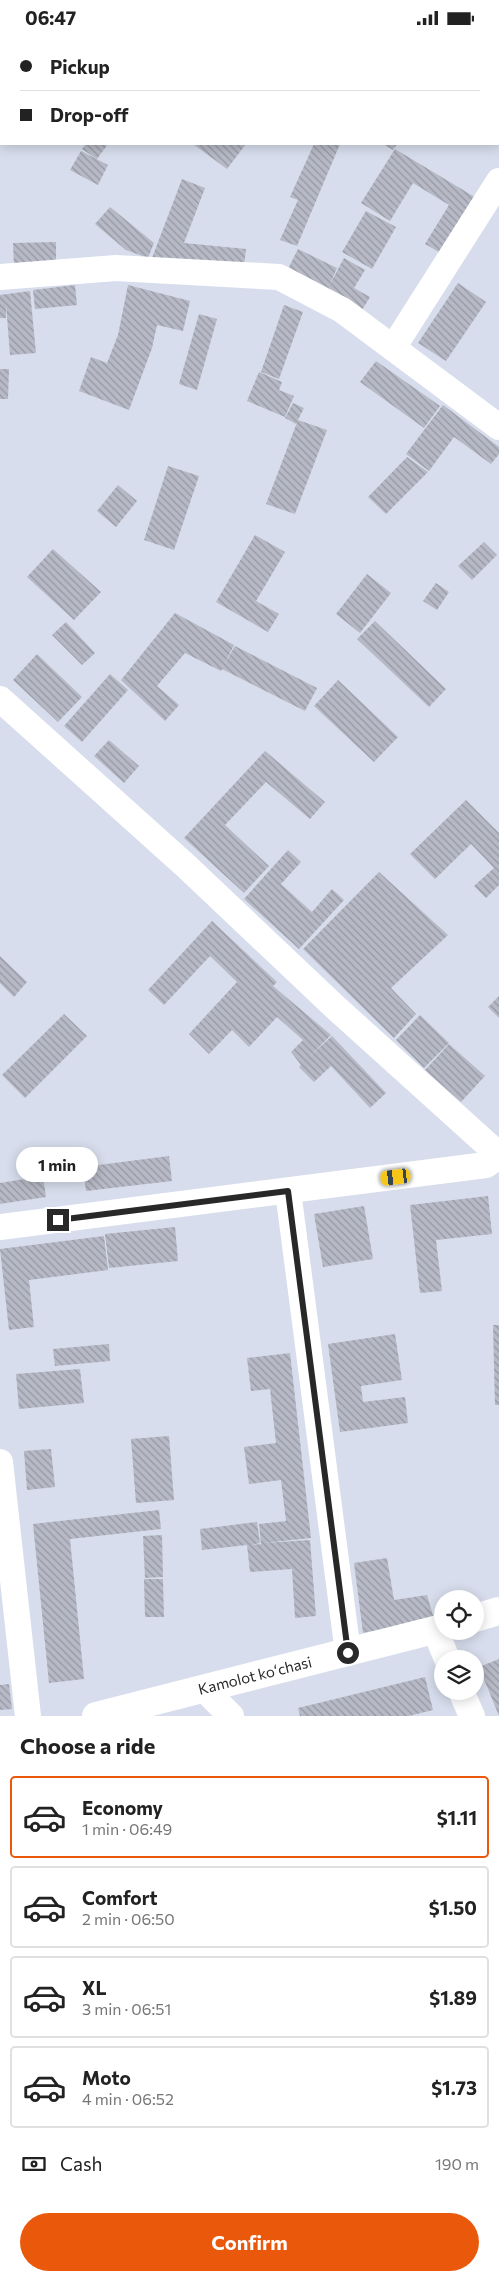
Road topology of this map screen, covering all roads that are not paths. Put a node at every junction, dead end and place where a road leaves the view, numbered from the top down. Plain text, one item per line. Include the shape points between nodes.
1 (499, 181) edge
2 (0, 277) edge
3 (393, 348) junction
4 (499, 427) edge
5 (0, 699) edge
6 (499, 1156) edge
7 (288, 1191) junction
8 (0, 1227) edge
9 (0, 1462) edge
10 (499, 1611) edge
11 (484, 1615) edge
12 (434, 1630) edge
13 (348, 1653) junction
14 (204, 1689) junction
15 (465, 1700) edge
16 (28, 1716) edge
17 (96, 1716) edge
18 (231, 1716) edge
19 (472, 1716) edge

1 - 3 street
2 - 3 street via 116,268 279,277 342,311
3 - 4 street
5 - 6 street
6 - 7 street via 486,1165
7 - 8 street
7 - 13 street
9 - 16 street
10 - 11 street
12 - 13 street, Kamolot koʻchasi
13 - 14 street, Kamolot koʻchasi
14 - 17 street, Kamolot koʻchasi
14 - 18 street
15 - 19 street

